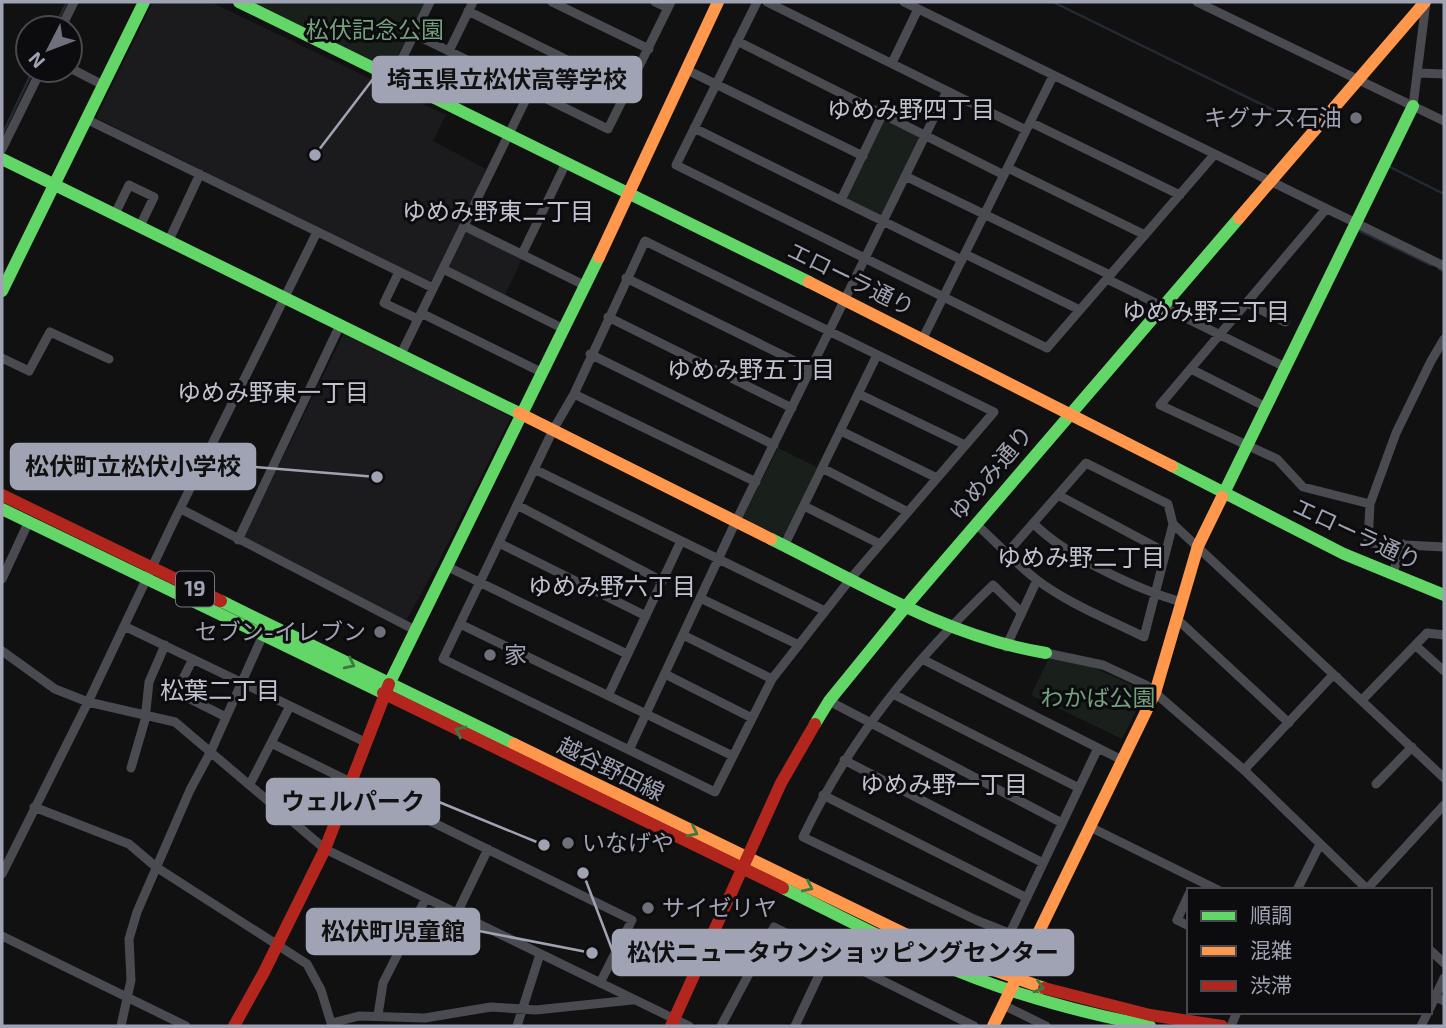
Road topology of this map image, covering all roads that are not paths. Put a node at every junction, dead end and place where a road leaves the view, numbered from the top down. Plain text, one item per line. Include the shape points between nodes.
1 (144, 2) edge
2 (239, 2) edge
3 (430, 2) edge
4 (473, 2) edge
5 (552, 2) edge
6 (655, 2) edge
7 (718, 2) edge
8 (757, 2) edge
9 (767, 2) edge
10 (904, 2) edge
11 (1196, 2) edge
12 (1425, 2) edge
13 (670, 5) edge
14 (918, 9) junction
15 (468, 11) junction
16 (414, 34) junction
17 (737, 41) junction
18 (649, 49) junction
19 (449, 51) junction
20 (892, 63) junction
21 (687, 70) junction
22 (1419, 73) junction
23 (1444, 74) edge
24 (84, 75) edge
25 (1053, 76) junction
26 (393, 77) junction
27 (1358, 79) junction
28 (34, 84) edge
29 (716, 84) junction
30 (103, 85) junction
31 (628, 90) junction
32 (530, 91) junction
33 (947, 91) junction
34 (1413, 106) junction
35 (883, 113) junction
36 (86, 119) junction
37 (1444, 121) edge
38 (1028, 126) junction
39 (694, 128) junction
40 (509, 135) junction
41 (926, 135) junction
42 (2, 149) edge
43 (1214, 155) junction
44 (863, 156) junction
45 (2, 159) edge
46 (566, 163) junction
47 (1006, 171) junction
48 (200, 174) junction
49 (905, 176) junction
50 (1269, 182) junction
51 (55, 185) junction
52 (630, 194) junction
53 (1180, 195) junction
54 (841, 200) junction
55 (1326, 209) junction
56 (115, 214) junction
57 (985, 214) junction
58 (884, 221) junction
59 (1356, 223) junction
60 (139, 226) junction
61 (464, 226) junction
62 (317, 232) junction
63 (1144, 235) junction
64 (169, 240) junction
65 (522, 254) junction
66 (964, 257) junction
67 (866, 258) junction
68 (1444, 265) edge
69 (443, 269) junction
70 (399, 272) junction
71 (1108, 277) junction
72 (626, 278) junction
73 (584, 285) junction
74 (433, 288) junction
75 (2, 291) edge
76 (944, 297) junction
77 (286, 298) junction
78 (845, 299) junction
79 (1247, 303) junction
80 (1162, 308) junction
81 (1080, 310) junction
82 (420, 316) junction
83 (608, 317) junction
84 (1285, 322) dead end
85 (341, 325) junction
86 (562, 328) junction
87 (830, 332) junction
88 (1219, 335) junction
89 (923, 338) junction
90 (1444, 339) edge
91 (401, 354) junction
92 (590, 354) junction
93 (877, 355) junction
94 (2, 358) edge
95 (109, 359) dead end
96 (1285, 367) junction
97 (811, 369) junction
98 (1191, 369) junction
99 (541, 372) junction
100 (574, 394) junction
101 (859, 394) junction
102 (1266, 407) junction
103 (792, 408) junction
104 (521, 414) junction
105 (1070, 414) junction
106 (553, 430) junction
107 (841, 431) junction
108 (774, 445) junction
109 (965, 445) junction
110 (1247, 445) junction
111 (822, 468) junction
112 (534, 469) junction
113 (937, 478) junction
114 (756, 482) junction
115 (1223, 493) junction
116 (2, 495) edge
117 (1058, 495) junction
118 (1370, 504) junction
119 (517, 505) junction
120 (804, 506) junction
121 (2, 509) edge
122 (181, 509) junction
123 (908, 512) junction
124 (29, 521) junction
125 (737, 521) junction
126 (1033, 523) junction
127 (976, 524) junction
128 (1173, 524) junction
129 (238, 540) junction
130 (681, 541) junction
131 (499, 543) junction
132 (785, 544) junction
133 (880, 544) junction
134 (1403, 544) junction
135 (1198, 546) junction
136 (1444, 547) edge
137 (1166, 552) junction
138 (1007, 553) junction
139 (719, 559) junction
140 (446, 566) junction
141 (149, 573) junction
142 (1392, 575) junction
143 (852, 577) junction
144 (2, 579) edge
145 (1037, 580) junction
146 (662, 581) junction
147 (480, 582) junction
148 (1155, 595) junction
149 (1444, 595) edge
150 (700, 598) junction
151 (1182, 602) junction
152 (907, 604) junction
153 (825, 611) junction
154 (1022, 613) junction
155 (646, 616) junction
156 (1177, 619) junction
157 (460, 624) junction
158 (124, 626) junction
159 (949, 627) junction
160 (415, 630) junction
161 (264, 635) junction
162 (683, 635) junction
163 (1444, 635) edge
164 (165, 645) junction
165 (799, 645) junction
166 (1415, 645) junction
167 (1006, 648) junction
168 (2, 651) edge
169 (1046, 653) joint
170 (627, 654) junction
171 (192, 659) junction
172 (922, 659) junction
173 (1444, 670) edge
174 (665, 674) junction
175 (1337, 677) junction
176 (772, 680) junction
177 (242, 682) junction
178 (387, 689) junction
179 (1155, 693) junction
180 (893, 694) junction
181 (608, 696) junction
182 (1362, 700) junction
183 (829, 701) junction
184 (88, 702) junction
185 (290, 706) junction
186 (145, 714) junction
187 (646, 714) junction
188 (226, 717) junction
189 (752, 718) junction
190 (869, 723) junction
191 (1289, 723) junction
192 (365, 742) junction
193 (271, 743) junction
194 (1412, 747) junction
195 (1098, 748) junction
196 (629, 750) junction
197 (211, 751) junction
198 (733, 756) junction
199 (844, 760) junction
200 (1122, 760) junction
201 (131, 768) dead end
202 (1244, 770) junction
203 (1444, 778) edge
204 (250, 784) junction
205 (350, 784) junction
206 (1376, 784) dead end
207 (1079, 788) junction
208 (823, 795) junction
209 (1444, 805) edge
210 (34, 807) junction
211 (1062, 823) junction
212 (1090, 827) junction
213 (1320, 844) junction
214 (325, 849) junction
215 (488, 849) junction
216 (744, 863) junction
217 (1043, 863) junction
218 (156, 867) junction
219 (2, 873) edge
220 (1196, 879) junction
221 (1192, 888) edge
222 (1212, 888) edge
223 (1298, 888) edge
224 (1366, 888) edge
225 (1368, 888) edge
226 (426, 898) junction
227 (1027, 898) junction
228 (1187, 898) edge
229 (457, 914) junction
230 (1187, 925) edge
231 (1010, 933) junction
232 (2, 936) edge
233 (1034, 943) junction
234 (278, 944) junction
235 (540, 954) junction
236 (828, 956) junction
237 (1444, 978) edge
238 (600, 983) junction
239 (1013, 985) junction
240 (1437, 997) edge
241 (128, 998) junction
242 (634, 999) junction
243 (1003, 1005) junction
244 (523, 1008) junction
245 (378, 1015) junction
246 (951, 1015) junction
247 (673, 1023) edge
248 (332, 1025) edge
249 (121, 1026) edge
250 (186, 1026) edge
251 (234, 1026) edge
252 (517, 1026) edge
253 (689, 1026) edge
254 (721, 1026) edge
255 (795, 1026) edge
256 (945, 1026) edge
257 (974, 1026) edge
258 (993, 1026) edge
259 (1046, 1026) edge
260 (1150, 1026) edge
261 (1222, 1026) edge

1 - 30 street
2 - 26 street, エローラ通り
3 - 16 street
4 - 15 street
5 - 18 street
6 - 13 street
7 - 21 street
8 - 17 street
9 - 20 street
10 - 14 street
11 - 27 street
12 - 22 street
12 - 27 street, ゆめみ通り
13 - 18 street
14 - 20 street
14 - 25 street
15 - 19 street
15 - 31 street
16 - 19 street
16 - 26 street
17 - 29 street
17 - 35 street
18 - 31 street
19 - 32 street
20 - 33 street
21 - 29 street
21 - 52 street
22 - 23 street
22 - 34 street
24 - 30 street
25 - 38 street
25 - 43 street
26 - 40 street, エローラ通り
27 - 34 street
27 - 50 street, ゆめみ通り
28 - 42 street
29 - 39 street
29 - 44 street
30 - 36 street
31 - 32 street via 608,130
32 - 40 street
33 - 38 street
33 - 41 street
34 - 37 street
34 - 59 street
35 - 41 street
35 - 44 street
36 - 48 street
36 - 51 street
38 - 47 street
38 - 53 street
39 - 54 street
39 - 67 street via 676,165
40 - 46 street, エローラ通り
40 - 61 street
41 - 47 street
41 - 49 street
43 - 50 street
43 - 53 street
44 - 54 street
45 - 51 street
46 - 52 street, エローラ通り
46 - 65 street
47 - 57 street
47 - 63 street
48 - 62 street
48 - 64 street
49 - 57 street
49 - 58 street
50 - 55 street
50 - 80 street, ゆめみ通り
51 - 56 street
51 - 75 street
52 - 73 street
52 - 78 street, エローラ通り
53 - 63 street
54 - 58 street
55 - 59 street
55 - 79 street
56 - 60 street
56 - 60 street via 129,185 154,197
57 - 66 street
57 - 71 street
58 - 66 street
58 - 67 street
59 - 68 street
59 - 96 street
60 - 64 street
61 - 65 street
61 - 69 street
62 - 70 street
62 - 77 street
63 - 71 street
64 - 77 street
65 - 73 street
66 - 76 street
66 - 81 street
67 - 76 street
67 - 78 street
69 - 74 street
69 - 86 street
70 - 74 street
70 - 82 street via 384,303
71 - 80 street
71 - 81 street
72 - 83 street
72 - 87 street via 645,241
72 - 97 street
73 - 86 street
74 - 82 street
76 - 81 street via 1047,348
76 - 89 street
77 - 85 street
77 - 122 street
78 - 87 street
78 - 89 street, エローラ通り
79 - 84 street
79 - 88 street
80 - 88 street
80 - 105 street, ゆめみ通り
82 - 91 street
82 - 99 street
83 - 92 street
83 - 103 street
85 - 91 street
85 - 129 street
86 - 99 street
87 - 93 street
87 - 97 street
88 - 96 street
88 - 98 street
89 - 105 street, エローラ通り
90 - 118 street via 1396,433
91 - 104 street
92 - 100 street
92 - 108 street
93 - 101 street
93 - 109 street via 994,412
94 - 95 street via 29,371 50,332
96 - 102 street
97 - 103 street
98 - 102 street
98 - 110 street via 1160,405
99 - 104 street
100 - 106 street
100 - 114 street
101 - 107 street
101 - 109 street
102 - 110 street
103 - 108 street
104 - 106 street
104 - 140 street
105 - 115 street, エローラ通り
105 - 127 street, ゆめみ通り
106 - 112 street
106 - 125 street
107 - 111 street
107 - 113 street
108 - 114 street
109 - 113 street
110 - 115 street
110 - 118 street via 1277,459 1303,487
111 - 120 street
111 - 123 street
112 - 119 street
112 - 130 street
113 - 123 street
114 - 125 street
115 - 135 street
115 - 142 street, エローラ通り
116 - 141 street, 越谷野田線 / 19
117 - 126 street
117 - 128 street via 1086,463 1168,504
117 - 137 street
118 - 134 street via 1368,543
119 - 131 street
119 - 146 street
120 - 132 street
120 - 133 street
121 - 124 street, 越谷野田線 / 19
122 - 129 street
122 - 141 street
123 - 133 street
124 - 141 street, 越谷野田線 / 19
124 - 144 street
125 - 132 street
125 - 139 street
126 - 138 street
126 - 148 street via 1046,537
127 - 138 street
127 - 152 street, ゆめみ通り
128 - 135 street
128 - 137 street
129 - 160 street
130 - 139 street
130 - 146 street
131 - 147 street
131 - 155 street
132 - 143 street
133 - 143 street
134 - 136 street
134 - 142 street
135 - 151 street
135 - 175 street
137 - 148 street
138 - 145 street
139 - 150 street
139 - 153 street
140 - 147 street
140 - 160 street
141 - 158 street
141 - 161 street, 越谷野田線 / 19
141 -> 178 street, 越谷野田線 / 19
142 - 149 street, エローラ通り
143 - 152 street
143 - 153 street
145 - 148 street via 1144,637
145 - 154 street
146 - 155 street
147 - 157 street
147 - 170 street
148 - 151 street
150 - 162 street
150 - 165 street
151 - 156 street
152 - 159 street
152 - 183 street, ゆめみ通り
153 - 165 street
154 - 159 street via 992,585
154 - 167 street
155 - 170 street
156 - 179 street
156 - 191 street
157 - 181 street
157 - 196 street via 443,659
158 - 164 street
158 - 184 street
159 - 167 street
159 - 172 street
160 - 178 street
161 - 177 street
161 - 178 street, 越谷野田線 / 19
162 - 174 street
162 - 176 street
163 - 166 street via 1427,633
164 - 171 street
164 - 186 street via 149,682
165 - 176 street
166 - 173 street
166 - 182 street
167 - 169 street
168 - 184 street via 55,689
169 - 179 street via 1103,665
170 - 181 street
171 - 177 street
171 - 188 street via 176,692
172 - 180 street
172 - 195 street
174 - 187 street
174 - 189 street
175 - 182 street
175 - 191 street via 1331,677
176 - 189 street
177 - 185 street
177 - 188 street
178 - 192 street
178 - 216 street, 越谷野田線 / 19
179 - 200 street
179 - 202 street
180 - 190 street
180 - 207 street
181 - 187 street
182 - 194 street
183 - 190 street
183 - 216 street, ゆめみ通り via 796,754
184 - 186 street
184 - 210 street
185 - 192 street
185 - 193 street
186 - 197 street via 175,722
186 - 201 street
187 - 196 street
187 - 198 street
188 - 197 street
189 - 198 street
190 - 199 street
190 - 211 street
191 - 202 street
192 - 205 street
193 - 204 street
193 - 205 street
194 - 203 street
194 - 206 street
195 - 200 street
195 - 207 street
196 - 198 street via 715,792
197 - 204 street
197 - 218 street
199 - 208 street
199 - 217 street
200 - 212 street
202 - 213 street
204 - 214 street
205 - 214 street
205 - 215 street
207 - 211 street
208 - 227 street
208 - 231 street via 803,837
209 - 225 street
210 - 218 street via 129,844
210 - 219 street
211 - 217 street
212 - 220 street
212 - 233 street
213 - 223 street
213 - 224 street
214 - 226 street
214 - 234 street
215 - 229 street
215 - 238 street via 632,920
216 - 239 street, 越谷野田線 / 19 via 935,962
216 - 247 street, ゆめみ通り
217 - 227 street
218 - 234 street
218 - 241 street via 129,939
220 - 221 street
220 - 222 street
226 - 229 street
226 - 245 street via 383,983
227 - 231 street
228 - 230 street via 1177,920
229 - 235 street
231 - 233 street
232 - 241 street
233 - 239 street
234 - 248 street via 307,964
234 - 251 street
235 - 238 street
235 - 244 street
236 - 246 street
236 - 254 street via 774,927
236 - 255 street
237 - 240 street
238 - 242 street
239 - 243 street
239 - 260 street, 越谷野田線 / 19 via 1103,1017
239 -> 261 street, 越谷野田線 / 19
241 - 249 street
241 - 250 street
242 - 244 street
242 - 247 street
243 - 258 street
243 - 259 street
244 - 245 street via 491,1007 425,1018
244 - 252 street
245 - 248 street
246 - 256 street
246 - 257 street
247 - 253 street

